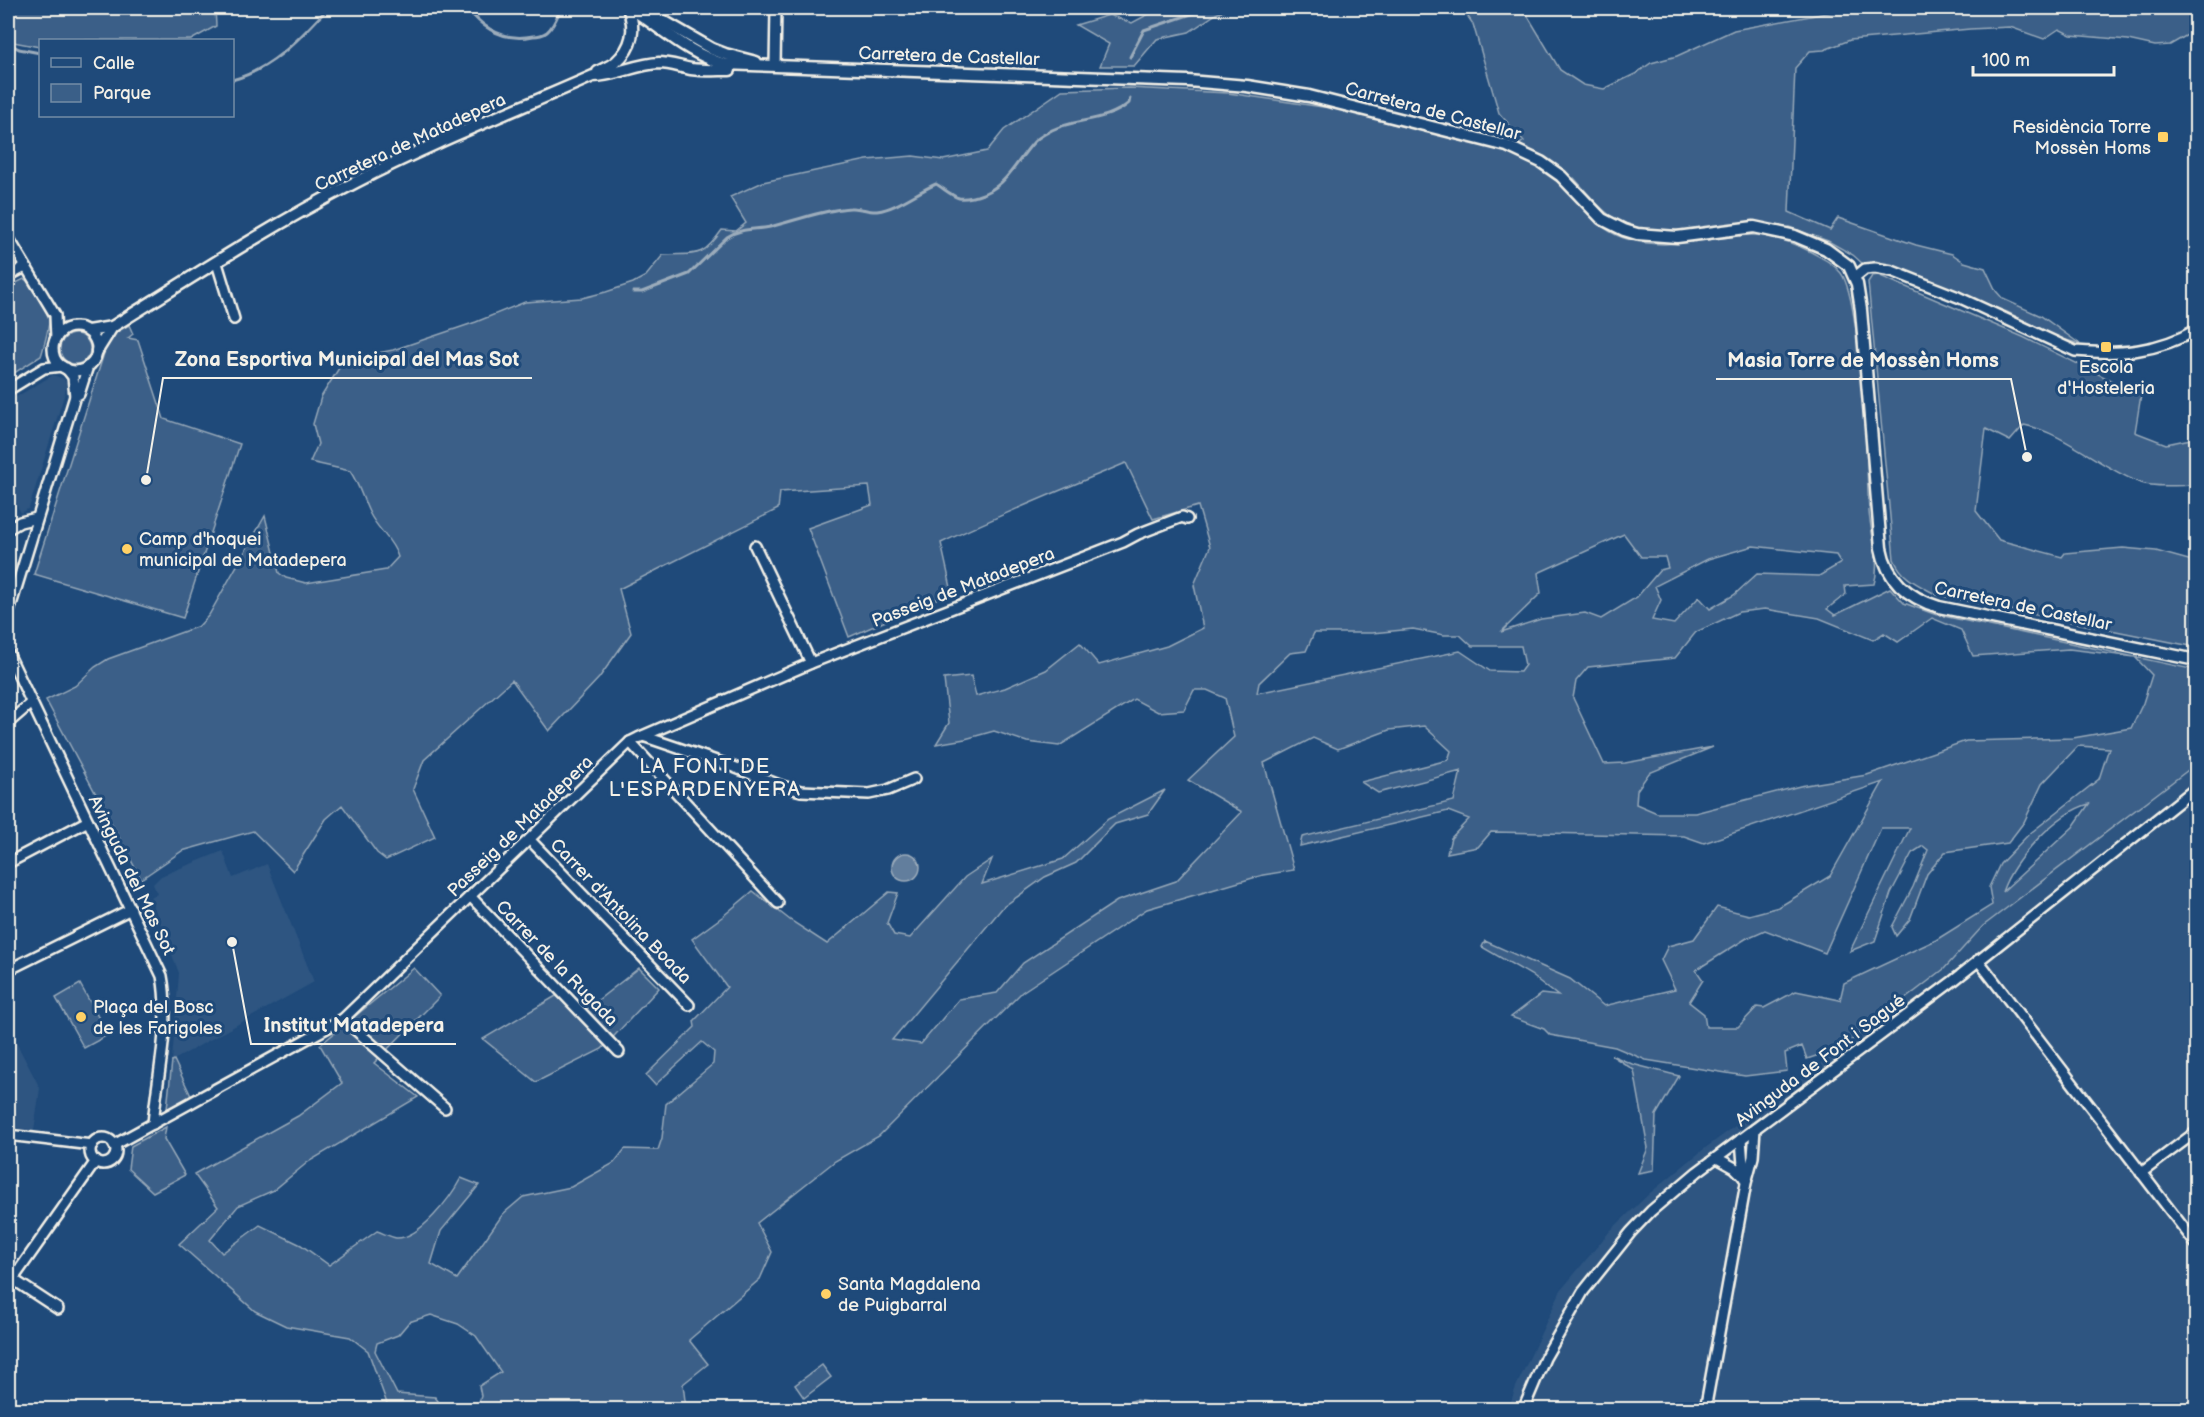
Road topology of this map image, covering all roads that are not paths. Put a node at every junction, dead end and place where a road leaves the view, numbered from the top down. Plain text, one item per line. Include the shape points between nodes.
1 (629, 8) edge
2 (641, 8) edge
3 (776, 8) edge
4 (654, 15) junction
5 (689, 49) junction
6 (667, 63) junction
7 (746, 66) junction
8 (771, 66) junction
9 (593, 76) junction
10 (8, 237) edge
11 (217, 263) junction
12 (25, 267) junction
13 (8, 276) edge
14 (1855, 277) junction
15 (55, 315) junction
16 (234, 319) dead end
17 (112, 327) junction
18 (82, 329) junction
19 (2196, 330) edge
20 (55, 343) junction
21 (97, 351) junction
22 (88, 366) junction
23 (64, 367) junction
24 (44, 368) junction
25 (8, 390) edge
26 (75, 396) junction
27 (37, 518) junction
28 (1187, 519) dead end
29 (8, 529) edge
30 (755, 546) dead end
31 (8, 615) edge
32 (8, 653) edge
33 (2196, 660) edge
34 (811, 663) junction
35 (31, 703) junction
36 (8, 723) edge
37 (643, 736) junction
38 (630, 742) junction
39 (914, 779) dead end
40 (2196, 788) edge
41 (88, 821) junction
42 (530, 840) junction
43 (8, 863) edge
44 (471, 897) junction
45 (778, 903) dead end
46 (131, 909) junction
47 (1978, 960) junction
48 (8, 970) edge
49 (689, 1005) dead end
50 (343, 1019) junction
51 (619, 1052) dead end
52 (445, 1108) dead end
53 (153, 1124) junction
54 (1755, 1129) junction
55 (2196, 1132) edge
56 (8, 1135) edge
57 (1741, 1139) junction
58 (92, 1145) junction
59 (114, 1145) junction
60 (1717, 1158) junction
61 (96, 1161) junction
62 (2141, 1173) junction
63 (1744, 1180) junction
64 (2196, 1244) edge
65 (9, 1280) edge
66 (58, 1309) dead end
67 (1523, 1410) edge
68 (1705, 1410) edge

1 - 5 street, Carretera de Castellar
1 - 9 street via 633,24 629,45 615,63
2 - 4 street, Carretera de Castellar
3 - 8 street
4 - 5 street via 682,38
4 - 8 street, Carretera de Castellar via 712,49
5 - 6 street
5 - 7 street, Carretera de Castellar via 713,61
6 - 7 street, Carretera de Matadepera via 693,69 729,70
6 - 9 street, Carretera de Matadepera
7 - 8 street, Carretera de Castellar
8 - 14 street, Carretera de Castellar via 1188,81 1309,96 1507,146 1561,176 1602,219 1624,230 1677,237 1765,228 1826,249 1843,260
9 - 11 street, Carretera de Matadepera via 372,174
10 - 12 street
11 - 16 street
11 - 17 street, Carretera de Matadepera
12 - 13 street
12 - 15 street
14 - 19 street via 1864,269 1875,267 1892,271 2075,351 2143,351
14 - 33 street, Carretera de Castellar via 1881,548 1887,570 1898,585 1911,596 1938,607
15 - 18 street
15 - 20 street
17 - 18 street
17 - 21 street
18 - 20 street via 68,329
18 - 21 street via 95,340
20 - 23 street via 56,357
20 - 24 street
21 - 22 street
22 - 23 street via 78,370
22 - 26 street
23 - 24 street
23 - 26 street via 74,381
24 - 25 street
26 - 27 street
27 - 29 street
27 - 31 street
28 - 34 street, Passeig de Matadepera via 1182,517
30 - 34 street
32 - 35 street, Avinguda del Mas Sot
34 - 37 street, Passeig de Matadepera
35 - 36 street
35 - 41 street, Avinguda del Mas Sot
37 - 38 street, Passeig de Matadepera
37 - 39 street via 801,791 869,794
38 - 42 street, Passeig de Matadepera
38 - 45 street
40 - 47 street, Avinguda de Font i Sagué
41 - 43 street
41 - 46 street, Avinguda del Mas Sot
42 - 44 street, Passeig de Matadepera
42 - 49 street, Carrer d'Antolina Boada
44 - 50 street, Passeig de Matadepera
44 - 51 street, Carrer de la Rugada
46 - 48 street
46 - 53 street, Avinguda del Mas Sot via 162,976 165,993
47 - 54 street, Avinguda de Font i Sagué
47 - 62 street
50 - 52 street
50 - 53 street, Passeig de Matadepera
53 - 59 street, Passeig de Matadepera
54 - 57 street, Avinguda de Font i Sagué
54 - 63 street via 1753,1158
55 - 62 street
56 - 58 street
57 - 60 street, Avinguda de Font i Sagué
57 - 63 street
58 - 59 street via 103,1138
58 - 61 street via 91,1154
59 - 61 street via 111,1161
60 - 63 street via 1735,1168
60 - 67 street, Avinguda de Font i Sagué via 1630,1232 1598,1272 1553,1341
61 - 65 street
62 - 64 street
63 - 68 street
65 - 66 street

